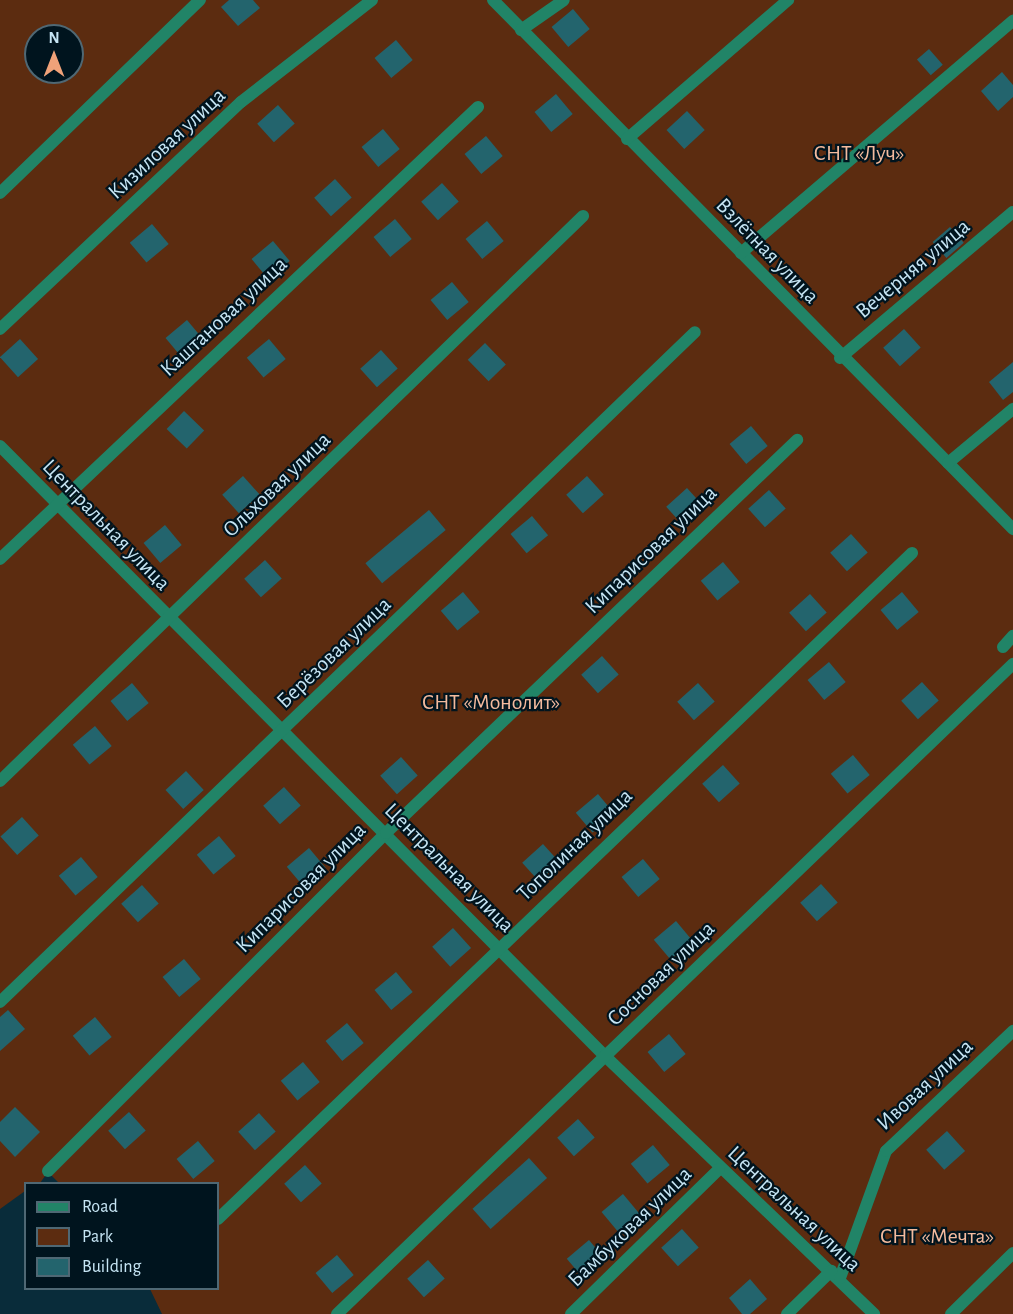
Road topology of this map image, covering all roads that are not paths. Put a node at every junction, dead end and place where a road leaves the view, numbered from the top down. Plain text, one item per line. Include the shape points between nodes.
1 (200, 0) edge
2 (372, 0) edge
3 (493, 0) edge
4 (564, 0) edge
5 (788, 0) edge
6 (1013, 21) edge
7 (521, 30) junction
8 (478, 106) dead end
9 (627, 139) junction
10 (0, 193) edge
11 (1013, 212) edge
12 (583, 216) dead end
13 (741, 253) junction
14 (0, 329) edge
15 (695, 332) dead end
16 (840, 357) junction
17 (1013, 409) edge
18 (797, 440) dead end
19 (0, 446) edge
20 (948, 463) junction
21 (56, 504) junction
22 (1013, 529) edge
23 (912, 553) dead end
24 (0, 559) edge
25 (169, 620) junction
26 (1013, 636) edge
27 (1003, 647) dead end
28 (1013, 664) edge
29 (283, 732) junction
30 (0, 782) edge
31 (386, 833) junction
32 (498, 947) junction
33 (0, 1002) edge
34 (1013, 1031) edge
35 (605, 1056) junction
36 (719, 1169) junction
37 (48, 1171) dead end
38 (219, 1218) edge
39 (1013, 1253) edge
40 (835, 1275) junction
41 (337, 1314) edge
42 (571, 1314) edge
43 (787, 1314) edge
44 (874, 1314) edge
45 (951, 1314) edge

1 - 10 street
2 - 14 street, Кизиловая улица via 241,102
3 - 7 street, Взлётная улица
4 - 7 street
5 - 9 street
6 - 13 street
7 - 9 street, Взлётная улица
8 - 21 street, Каштановая улица
9 - 13 street, Взлётная улица
11 - 16 street, Вечерняя улица
12 - 25 street, Ольховая улица
13 - 16 street, Взлётная улица
15 - 29 street, Берёзовая улица
16 - 20 street, Взлётная улица
17 - 20 street
18 - 31 street, Кипарисовая улица
19 - 21 street, Центральная улица
20 - 22 street, Взлётная улица
21 - 24 street, Каштановая улица
21 - 25 street, Центральная улица
23 - 32 street, Тополиная улица
25 - 29 street, Центральная улица
25 - 30 street, Ольховая улица
26 - 27 street
28 - 35 street, Сосновая улица
29 - 31 street, Центральная улица
29 - 33 street, Берёзовая улица
31 - 32 street, Центральная улица
31 - 37 street, Кипарисовая улица
32 - 35 street, Центральная улица
32 - 38 street, Тополиная улица
34 - 40 street, Ивовая улица via 886,1151
35 - 36 street, Центральная улица
35 - 41 street, Сосновая улица
36 - 40 street, Центральная улица
36 - 42 street, Бамбуковая улица
39 - 45 street
40 - 43 street, Ивовая улица
40 - 44 street, Центральная улица

